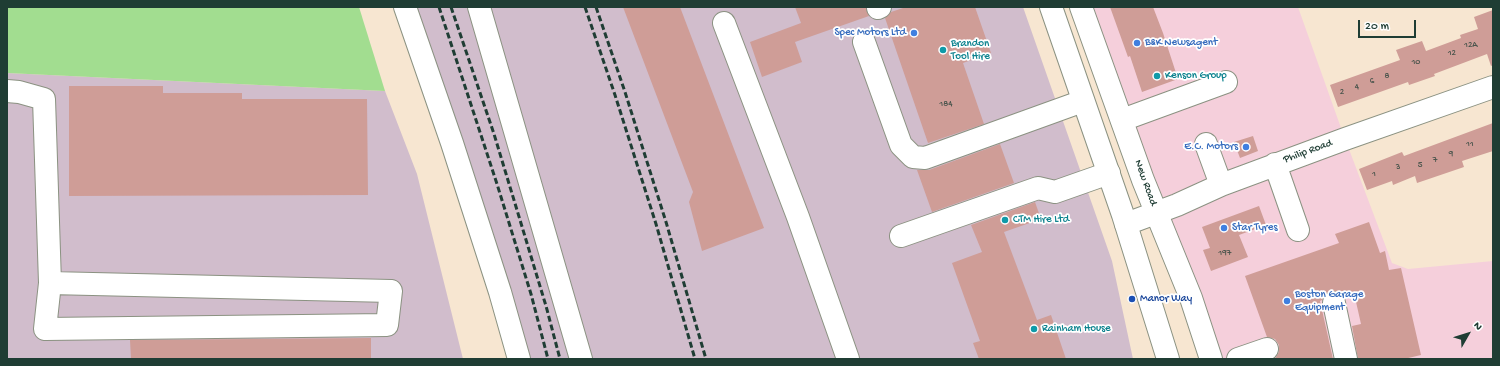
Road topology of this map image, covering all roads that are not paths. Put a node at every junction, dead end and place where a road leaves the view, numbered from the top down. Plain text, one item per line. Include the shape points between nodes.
1 (405, 7) edge
2 (479, 7) edge
3 (1051, 7) edge
4 (1081, 7) edge
5 (724, 23) dead end
6 (864, 42) dead end
7 (1226, 82) dead end
8 (1493, 87) edge
9 (7, 91) edge
10 (1083, 101) junction
11 (1122, 120) junction
12 (1206, 144) dead end
13 (1275, 164) junction
14 (1108, 173) junction
15 (1221, 185) junction
16 (1156, 213) junction
17 (1126, 224) junction
18 (1298, 230) dead end
19 (901, 236) dead end
20 (50, 283) junction
21 (1334, 303) dead end
22 (1267, 349) dead end
23 (518, 359) edge
24 (581, 359) edge
25 (848, 359) edge
26 (1168, 359) edge
27 (1211, 359) edge
28 (1238, 359) edge
29 (1346, 359) edge

1 - 23 main road via 500,292
2 - 24 main road
3 - 10 main road
4 - 11 main road, New Road
5 - 25 main road via 798,217
6 - 10 main road via 901,145 913,157 925,158
7 - 11 main road
8 - 13 main road, Philip Road
9 - 20 main road via 44,99
10 - 14 main road
11 - 16 main road, New Road
12 - 15 main road
13 - 15 main road, Philip Road
13 - 18 main road
14 - 17 main road
14 - 19 main road via 1054,192 1038,188
15 - 16 main road, Philip Road
16 - 17 main road, Philip Road
16 - 27 main road, New Road
17 - 26 main road
20 - 20 main road via 272,288 391,291 387,325 45,329
21 - 29 main road
22 - 28 main road

